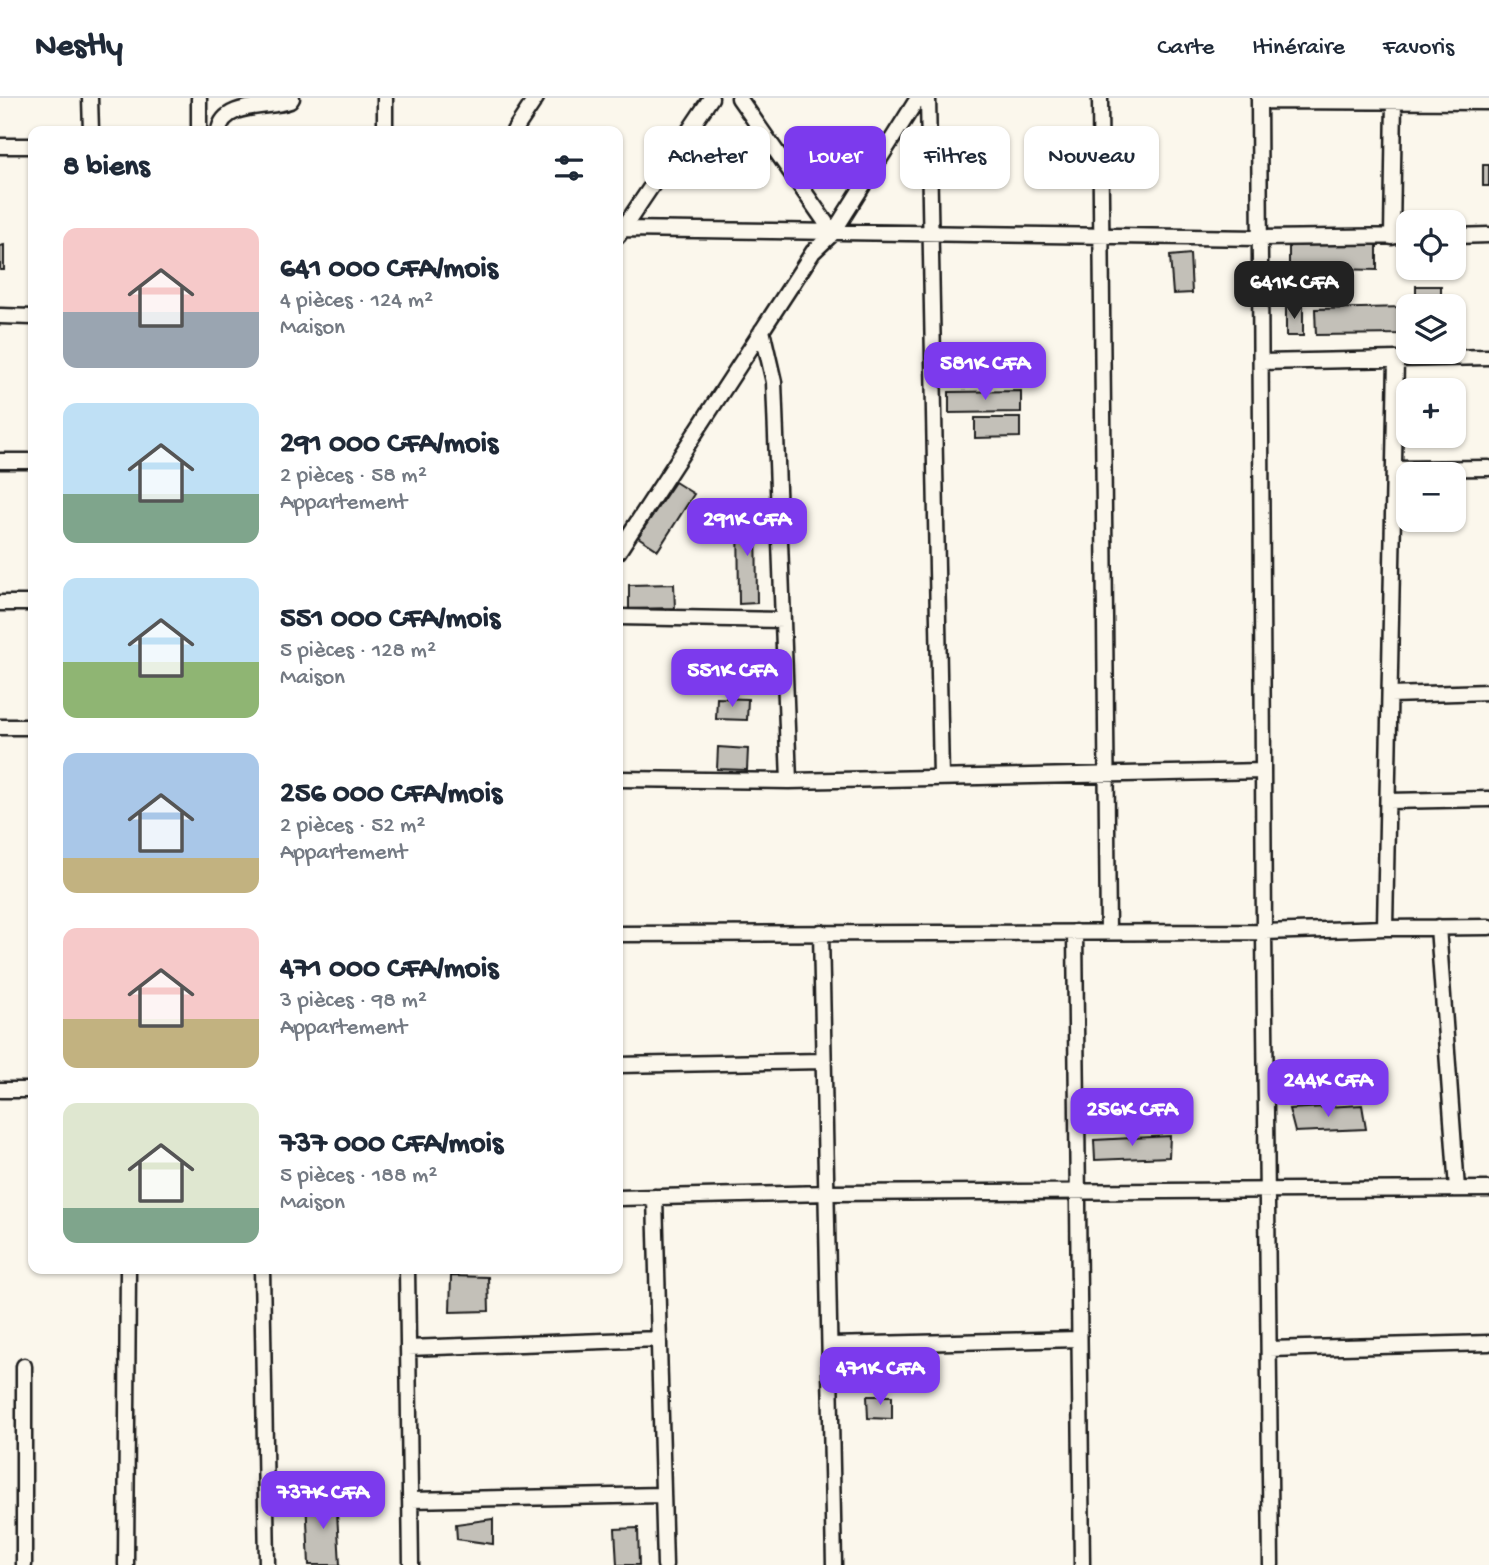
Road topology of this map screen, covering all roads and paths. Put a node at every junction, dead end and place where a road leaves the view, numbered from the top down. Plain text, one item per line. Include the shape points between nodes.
1 (90, 98) edge
2 (199, 98) edge
3 (292, 98) edge
4 (384, 98) edge
5 (536, 98) edge
6 (711, 98) edge
7 (740, 98) edge
8 (918, 98) edge
9 (928, 98) edge
10 (1100, 98) edge
11 (1259, 99) edge
12 (1394, 100) edge
13 (1489, 102) edge
14 (91, 126) edge
15 (199, 126) edge
16 (219, 126) edge
17 (384, 126) edge
18 (517, 126) edge
19 (0, 146) edge
20 (28, 146) edge
21 (623, 229) edge
22 (623, 233) edge
23 (833, 233) junction
24 (930, 234) junction
25 (1489, 235) edge
26 (1101, 236) junction
27 (1392, 236) junction
28 (1396, 236) edge
29 (1466, 236) edge
30 (1260, 238) junction
31 (0, 316) edge
32 (28, 317) edge
33 (762, 330) junction
34 (1466, 357) edge
35 (1489, 357) edge
36 (1396, 359) joint
37 (1261, 362) junction
38 (0, 461) edge
39 (28, 461) edge
40 (1489, 468) edge
41 (1394, 470) junction
42 (623, 544) edge
43 (0, 603) edge
44 (28, 603) edge
45 (623, 617) edge
46 (783, 620) junction
47 (1489, 692) edge
48 (1390, 695) junction
49 (0, 727) edge
50 (28, 727) edge
51 (1263, 771) junction
52 (1106, 774) junction
53 (941, 778) junction
54 (623, 779) edge
55 (789, 781) junction
56 (1489, 799) edge
57 (1388, 801) junction
58 (1489, 927) edge
59 (1385, 928) junction
60 (1438, 928) junction
61 (821, 932) junction
62 (1075, 932) junction
63 (1108, 932) junction
64 (1264, 932) junction
65 (623, 934) edge
66 (824, 1061) junction
67 (623, 1065) edge
68 (0, 1090) edge
69 (28, 1090) edge
70 (1457, 1189) junction
71 (1489, 1189) edge
72 (1267, 1190) junction
73 (1078, 1192) junction
74 (828, 1193) junction
75 (655, 1197) junction
76 (623, 1198) edge
77 (128, 1274) edge
78 (262, 1274) edge
79 (407, 1274) edge
80 (659, 1339) junction
81 (1079, 1339) junction
82 (1489, 1343) edge
83 (830, 1345) junction
84 (408, 1348) junction
85 (1269, 1349) junction
86 (24, 1366) dead end
87 (663, 1495) junction
88 (410, 1500) junction
89 (24, 1565) edge
90 (127, 1565) edge
91 (267, 1565) edge
92 (411, 1565) edge
93 (665, 1565) edge
94 (834, 1565) edge
95 (1082, 1565) edge
96 (1271, 1565) edge

1 - 14 street
2 - 15 street
3 - 16 street via 276,106 232,112
4 - 17 street
5 - 18 street
6 - 21 street
7 - 23 street
8 - 23 street
9 - 24 street
10 - 26 street
11 - 12 street
11 - 30 street
12 - 13 street
12 - 27 street
19 - 20 street
22 - 23 street
23 - 24 street
23 - 33 street via 813,252
24 - 26 street
24 - 53 street
25 - 29 street
26 - 30 street
26 - 52 street
27 - 28 street
27 - 30 street
30 - 37 street
31 - 32 street
33 - 42 street
33 - 46 street via 774,382
34 - 35 street
36 - 37 street
36 - 41 street
37 - 51 street
38 - 39 street
40 - 41 street
41 - 48 street
43 - 44 street
45 - 46 street
46 - 55 street
47 - 48 street
48 - 57 street
49 - 50 street
51 - 52 street
51 - 64 street
52 - 53 street
52 - 63 street
53 - 55 street
54 - 55 street
56 - 57 street
57 - 59 street
58 - 60 street
59 - 60 street
59 - 64 street
60 - 70 street
61 - 62 street
61 - 65 street
61 - 66 street
62 - 63 street
62 - 73 street
63 - 64 street
64 - 72 street
66 - 67 street
66 - 74 street
68 - 69 street
70 - 71 street
70 - 72 street
72 - 73 street
72 - 85 street
73 - 74 street
73 - 81 street
74 - 75 street
74 - 83 street
75 - 76 street
75 - 80 street
77 - 90 street
78 - 91 street
79 - 84 street
80 - 84 street
80 - 87 street
81 - 83 street
81 - 95 street
82 - 85 street
83 - 94 street
84 - 88 street
85 - 96 street
86 - 89 street
87 - 88 street
87 - 93 street
88 - 92 street

